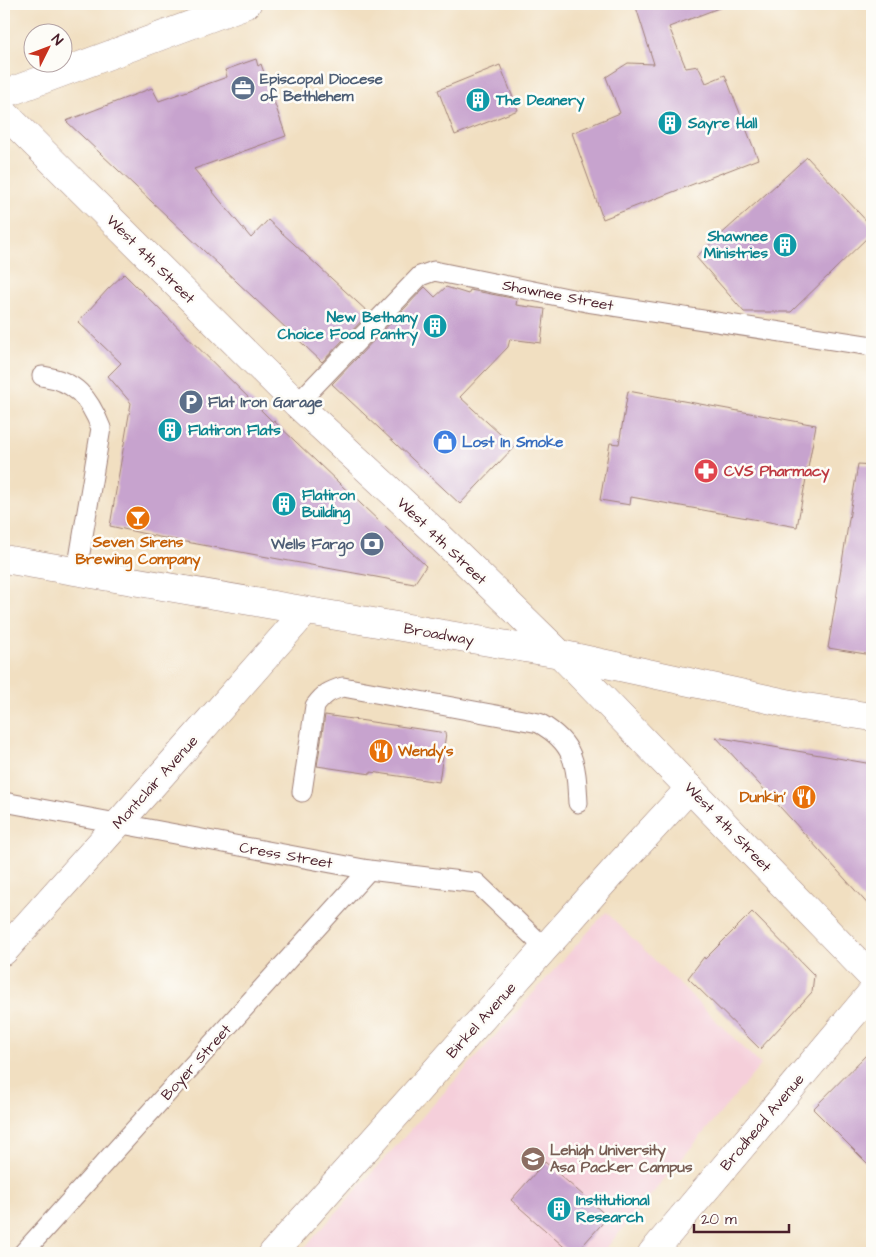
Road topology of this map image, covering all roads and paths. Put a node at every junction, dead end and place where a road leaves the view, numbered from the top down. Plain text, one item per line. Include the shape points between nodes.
1 (247, 4) edge
2 (4, 94) edge
3 (4, 113) edge
4 (868, 346) edge
5 (42, 376) dead end
6 (297, 404) junction
7 (4, 559) edge
8 (77, 572) junction
9 (305, 612) junction
10 (560, 654) junction
11 (872, 717) edge
12 (690, 788) junction
13 (302, 792) dead end
14 (4, 802) edge
15 (578, 804) dead end
16 (118, 824) junction
17 (368, 870) junction
18 (545, 948) junction
19 (4, 950) edge
20 (872, 977) edge
21 (872, 992) edge
22 (656, 1252) edge
23 (23, 1253) edge
24 (273, 1253) edge

1 - 2 street
3 - 6 street, West 4th Street
4 - 6 lane, Shawnee Street via 587,302 434,271 420,276
5 - 8 lane via 59,379 78,391 93,408 101,428
6 - 10 street, West 4th Street
7 - 8 street, Broadway
8 - 9 street, Broadway
9 - 10 street, Broadway
9 - 16 street, Montclair Avenue
10 - 11 street, Broadway via 800,706
10 - 12 street, West 4th Street
12 - 18 street, Birkel Avenue
12 - 20 street, West 4th Street
13 - 15 lane via 315,706 330,691 343,687 539,723 560,739 570,752 576,766
14 - 16 lane, Cress Street
16 - 17 lane, Cress Street
16 - 19 street, Montclair Avenue
17 - 18 lane, Cress Street via 477,883
17 - 23 lane, Boyer Street
18 - 24 street, Birkel Avenue
21 - 22 street, Brodhead Avenue

